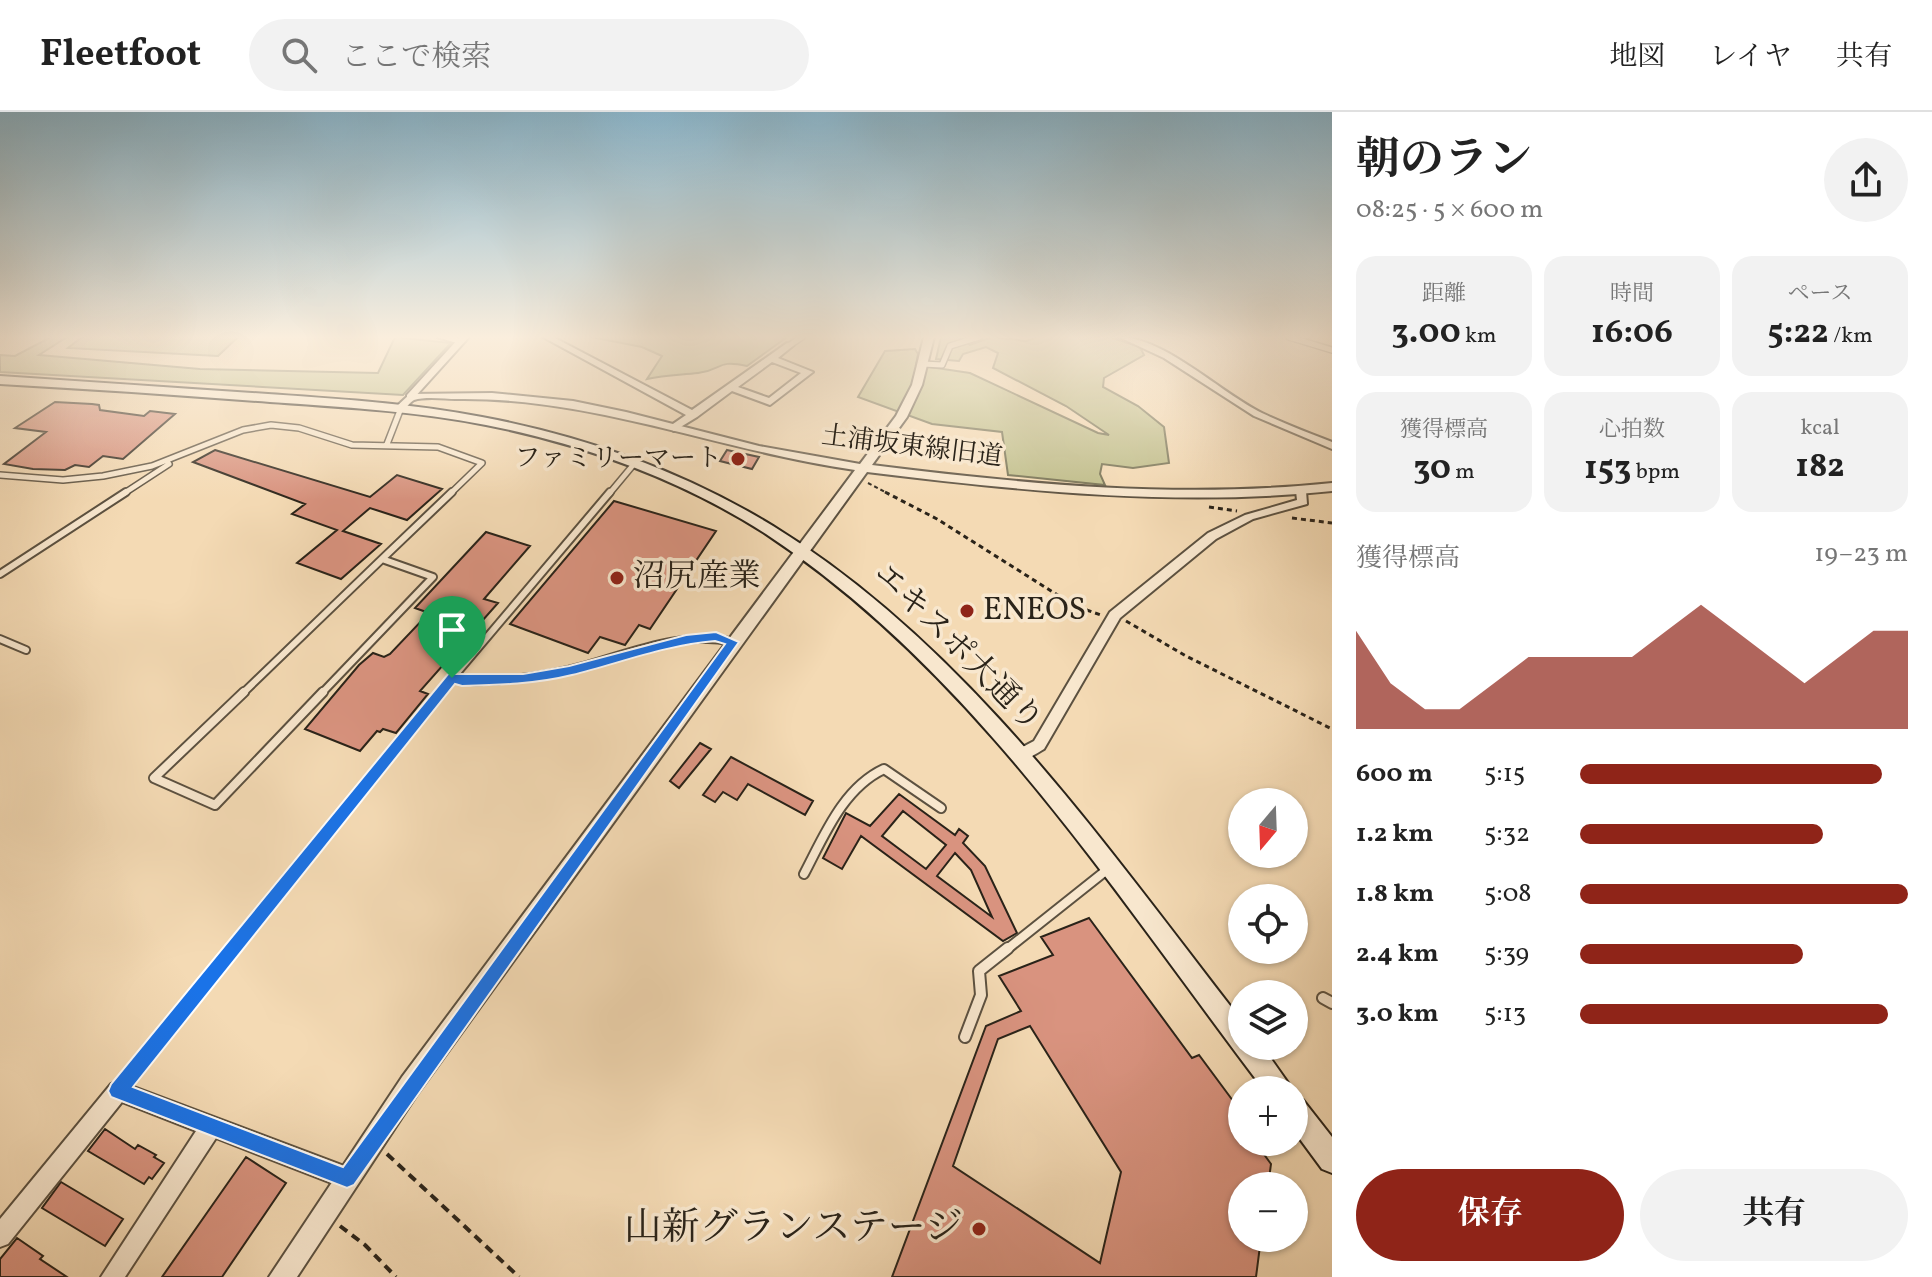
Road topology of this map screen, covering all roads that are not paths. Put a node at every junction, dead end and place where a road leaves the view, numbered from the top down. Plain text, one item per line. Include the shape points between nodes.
1 (210, 391) edge
2 (415, 391) edge
3 (649, 391) edge
4 (728, 391) edge
5 (742, 391) edge
6 (783, 391) edge
7 (913, 391) edge
8 (1222, 391) edge
9 (406, 402) junction
10 (694, 415) junction
11 (674, 428) junction
12 (387, 444) junction
13 (1332, 446) edge
14 (181, 456) junction
15 (634, 464) junction
16 (860, 472) junction
17 (0, 475) edge
18 (1332, 487) edge
19 (1301, 491) junction
20 (800, 551) junction
21 (382, 559) junction
22 (0, 574) edge
23 (0, 639) edge
24 (733, 642) junction
25 (26, 650) dead end
26 (452, 678) junction
27 (1018, 756) junction
28 (941, 808) dead end
29 (1108, 869) junction
30 (804, 874) dead end
31 (1228, 1023) edge
32 (965, 1037) dead end
33 (1257, 1060) edge
34 (1269, 1076) edge
35 (118, 1091) junction
36 (211, 1127) junction
37 (1308, 1127) edge
38 (1332, 1159) edge
39 (347, 1178) junction
40 (0, 1236) edge
41 (112, 1277) edge
42 (282, 1277) edge

1 - 9 main road, エキスポ大通り
2 - 9 street
3 - 10 street
4 - 10 street
5 - 6 street via 770,402
7 - 16 street
8 - 13 street via 1257,414
9 - 11 street, 土浦坂東線旧道 via 480,395 544,400
9 - 12 lane
9 - 15 main road, エキスポ大通り
10 - 11 street
11 - 16 street, 土浦坂東線旧道
12 - 14 lane via 352,445 271,425 243,430
12 - 21 lane via 438,447 482,463
14 - 17 lane via 82,479
14 - 22 lane
15 - 20 main road, エキスポ大通り via 713,499
15 - 26 lane
16 - 19 street, 土浦坂東線旧道 via 1113,493 1239,496
16 - 20 street
18 - 19 street, 土浦坂東線旧道
19 - 27 street via 1303,502 1249,517 1212,536 1113,617 1039,745
20 - 24 street
20 - 27 main road, エキスポ大通り via 907,637
21 - 21 lane via 433,577 215,805 154,778
23 - 25 lane
24 - 26 lane via 686,639 523,679
24 - 39 street
26 - 35 lane
27 - 29 main road, エキスポ大通り
28 - 30 lane via 884,769 871,772 837,813
29 - 31 main road, エキスポ大通り
29 - 32 lane via 979,971 981,995
33 - 34 main road, エキスポ大通り
35 - 36 street
35 - 40 street
36 - 39 street
36 - 41 street
37 - 38 main road
39 - 42 street

